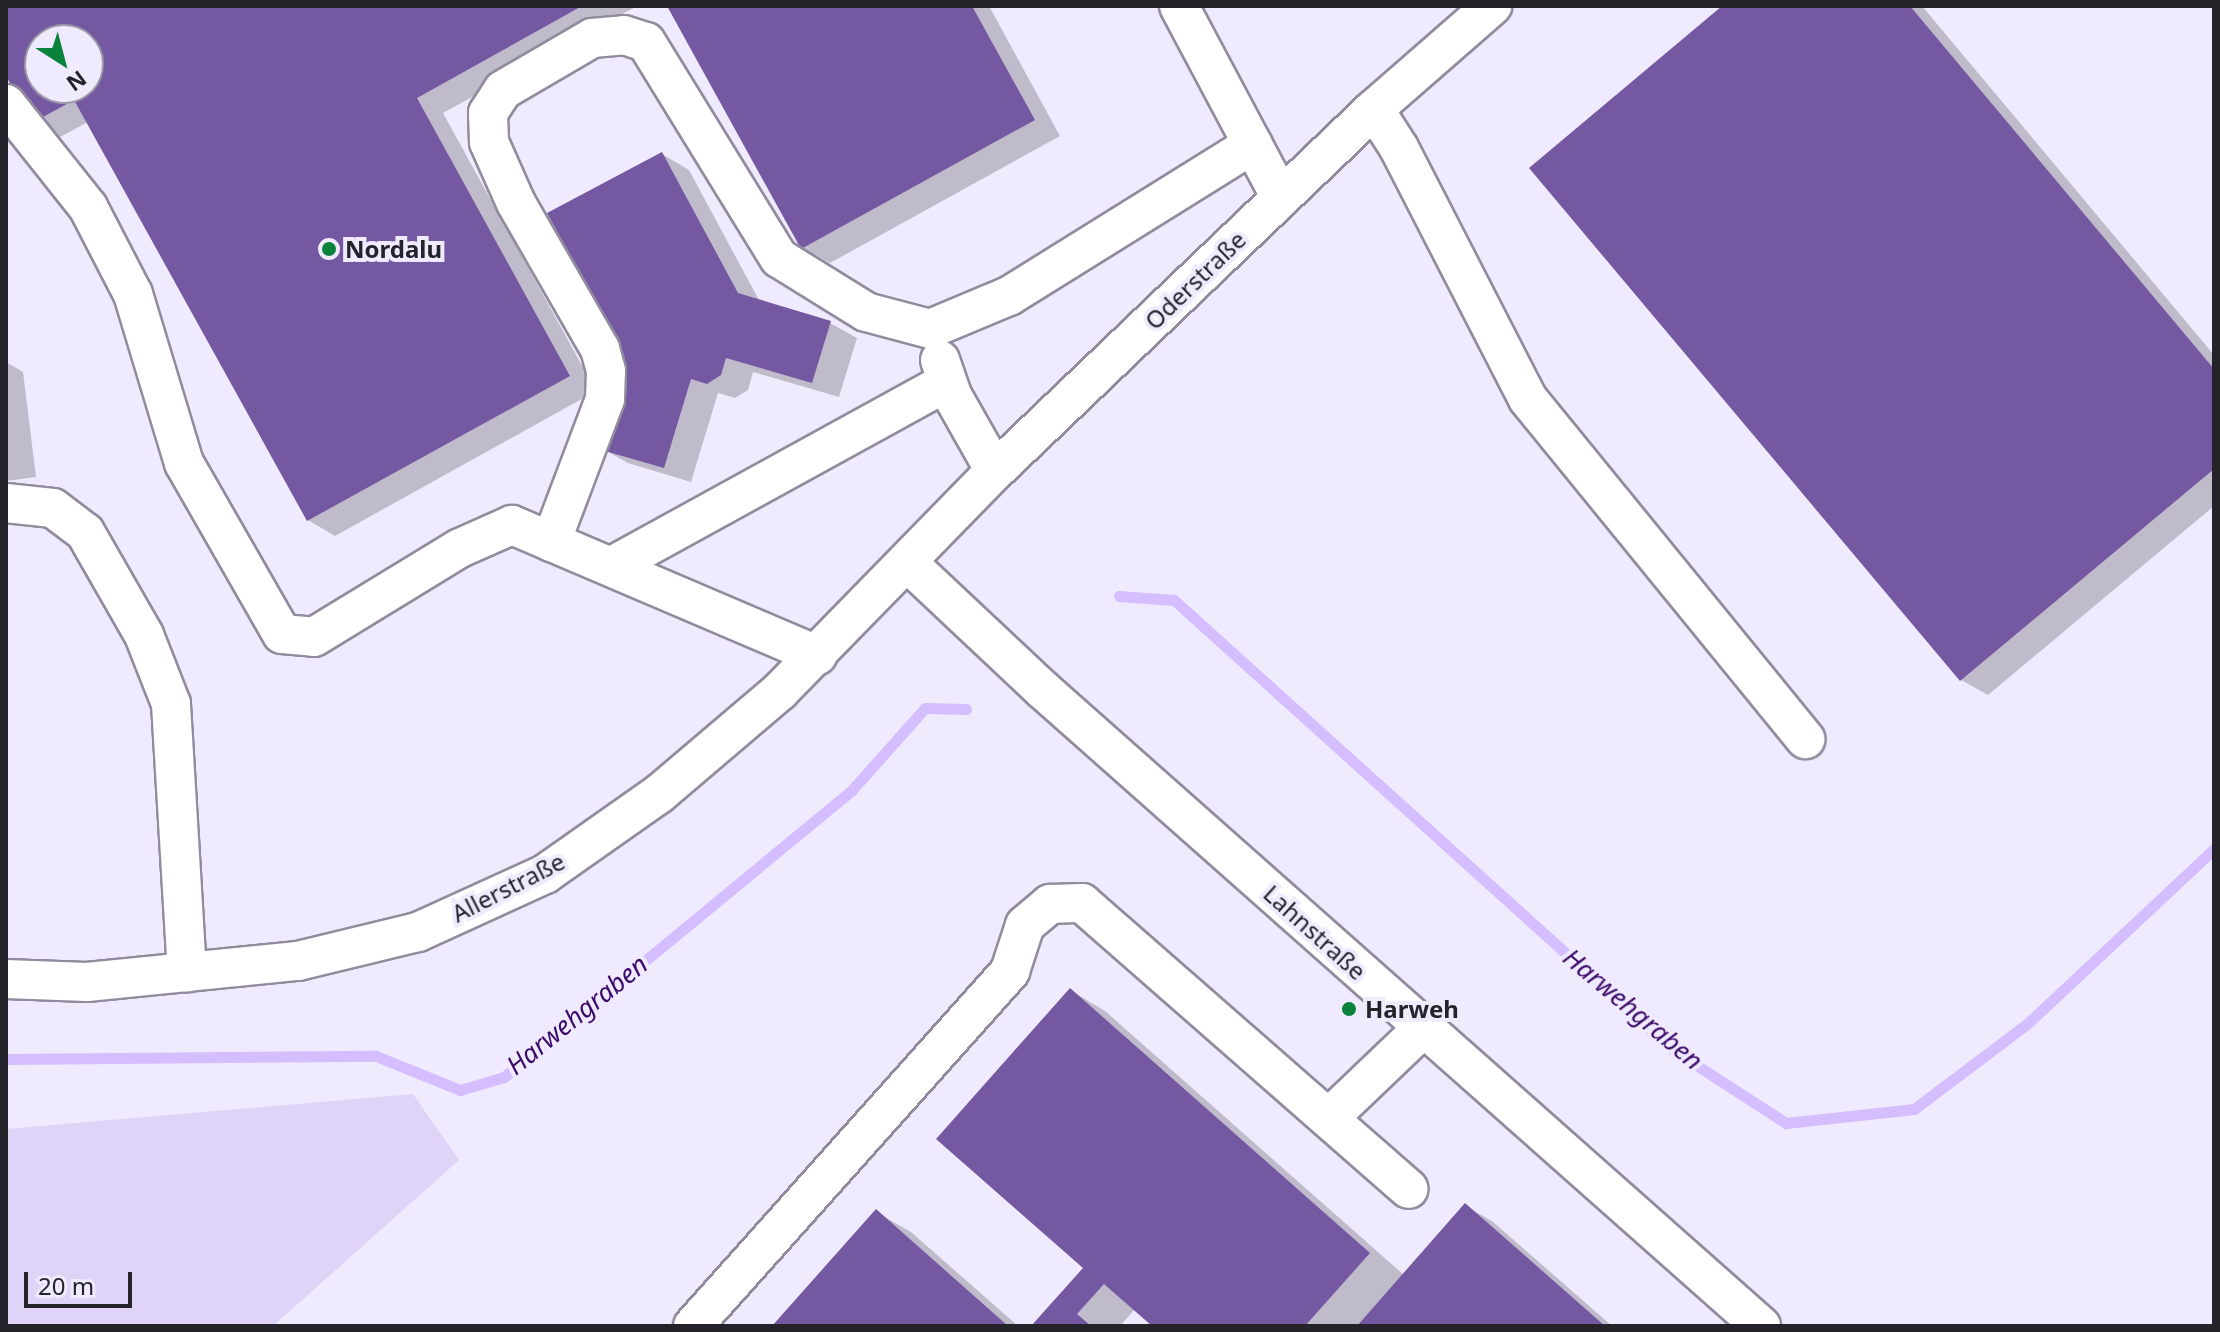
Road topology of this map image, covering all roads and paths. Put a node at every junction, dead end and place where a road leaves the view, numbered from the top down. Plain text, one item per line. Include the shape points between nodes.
1 (1179, 6) edge
2 (1492, 6) edge
3 (6, 104) edge
4 (1374, 109) junction
5 (1253, 144) junction
6 (1281, 198) junction
7 (930, 329) junction
8 (947, 382) junction
9 (995, 471) junction
10 (6, 503) edge
11 (551, 542) junction
12 (909, 564) junction
13 (612, 566) junction
14 (817, 655) junction
15 (1805, 739) dead end
16 (187, 973) junction
17 (6, 979) edge
18 (1423, 1028) junction
19 (1331, 1116) junction
20 (1409, 1189) dead end
21 (693, 1326) edge
22 (1761, 1326) edge

1 - 5 street
2 - 4 street, Oderstraße
3 - 11 street via 88,207 133,294 184,463 282,634 314,637 460,548 512,525
4 - 6 street, Oderstraße
4 - 15 street via 1528,399
5 - 6 street
5 - 7 street via 1009,296
6 - 9 street, Oderstraße
7 - 8 street
7 - 11 street via 866,312 779,258 646,42 624,35 592,38 503,90 488,113 489,142 600,349 606,371 605,399
8 - 9 street
8 - 13 street
9 - 12 street, Oderstraße
10 - 16 street via 53,508 85,532 144,635 171,704
11 - 13 street
12 - 14 street, Allerstraße
12 - 18 street, Lahnstraße
13 - 14 street
14 - 16 street, Allerstraße via 659,794 545,874 418,932 298,961
16 - 17 street, Allerstraße via 87,982
18 - 19 street
18 - 22 street, Lahnstraße
19 - 20 street
19 - 21 street via 1082,903 1050,904 1025,925 1010,971

